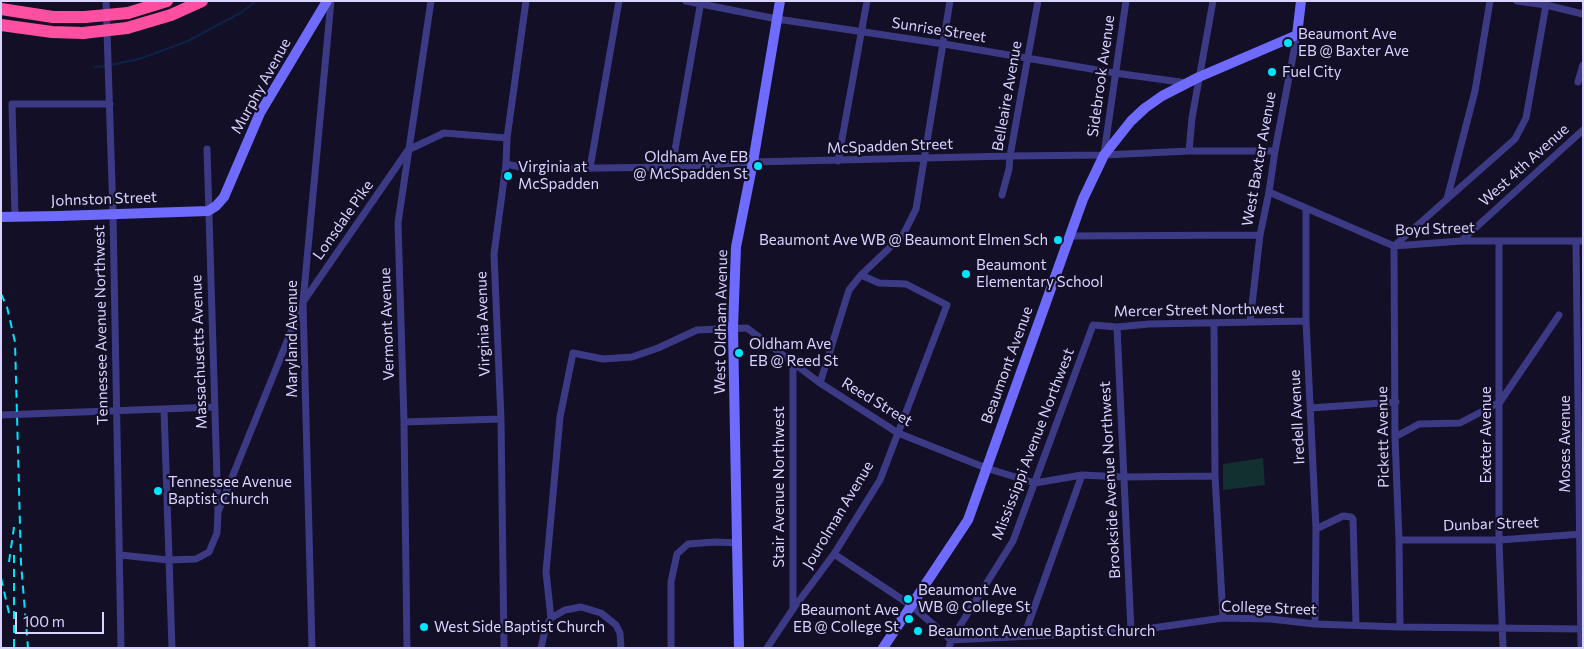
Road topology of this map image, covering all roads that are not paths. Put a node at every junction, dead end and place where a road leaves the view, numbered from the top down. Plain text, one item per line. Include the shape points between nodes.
1 (106, 1) edge
2 (167, 1) edge
3 (202, 1) edge
4 (327, 1) edge
5 (331, 1) edge
6 (430, 1) edge
7 (526, 1) edge
8 (619, 1) edge
9 (686, 1) edge
10 (780, 1) edge
11 (867, 1) edge
12 (950, 1) edge
13 (1038, 1) edge
14 (1126, 1) edge
15 (1213, 1) edge
16 (1301, 1) edge
17 (1490, 1) edge
18 (1517, 1) edge
19 (701, 3) edge
20 (1546, 5) junction
21 (1, 9) edge
22 (1583, 14) edge
23 (778, 18) junction
24 (1, 25) edge
25 (862, 31) junction
26 (1297, 35) junction
27 (944, 44) junction
28 (1028, 58) junction
29 (1583, 66) edge
30 (1115, 73) junction
31 (1199, 77) junction
32 (1578, 82) dead end
33 (1188, 83) junction
34 (110, 104) junction
35 (1583, 130) edge
36 (507, 138) junction
37 (206, 149) dead end
38 (408, 150) junction
39 (1189, 151) junction
40 (1275, 151) junction
41 (1104, 155) junction
42 (1010, 156) junction
43 (923, 158) junction
44 (838, 161) junction
45 (753, 162) junction
46 (506, 164) junction
47 (672, 167) junction
48 (590, 168) junction
49 (1269, 192) junction
50 (1002, 195) dead end
51 (1447, 199) junction
52 (1306, 209) junction
53 (208, 211) junction
54 (112, 214) junction
55 (1, 216) edge
56 (15, 216) junction
57 (1260, 235) junction
58 (1070, 236) junction
59 (1461, 241) junction
60 (1499, 241) junction
61 (1581, 241) edge
62 (1394, 246) junction
63 (861, 276) junction
64 (302, 302) junction
65 (1559, 315) dead end
66 (1306, 321) junction
67 (1250, 322) junction
68 (1214, 323) junction
69 (1093, 325) joint
70 (1117, 327) junction
71 (733, 328) junction
72 (1580, 342) edge
73 (793, 364) junction
74 (820, 383) junction
75 (1396, 402) junction
76 (1500, 402) junction
77 (215, 407) junction
78 (1311, 408) junction
79 (164, 409) junction
80 (116, 410) junction
81 (1, 415) edge
82 (501, 419) junction
83 (404, 422) junction
84 (898, 433) junction
85 (1395, 437) junction
86 (1581, 438) edge
87 (986, 468) junction
88 (1082, 474) junction
89 (1215, 476) junction
90 (1123, 477) junction
91 (1034, 483) junction
92 (218, 512) junction
93 (1316, 529) junction
94 (1581, 534) edge
95 (1399, 540) junction
96 (1498, 540) junction
97 (738, 543) junction
98 (120, 554) junction
99 (834, 554) junction
100 (168, 560) junction
101 (912, 606) junction
102 (793, 609) junction
103 (551, 618) junction
104 (1224, 618) junction
105 (1315, 624) junction
106 (1356, 624) junction
107 (1400, 627) junction
108 (1503, 629) junction
109 (1582, 629) edge
110 (1131, 631) junction
111 (1024, 636) junction
112 (950, 644) edge
113 (121, 648) edge
114 (172, 648) edge
115 (312, 648) edge
116 (407, 648) edge
117 (504, 648) edge
118 (541, 648) edge
119 (621, 648) edge
120 (671, 648) edge
121 (739, 648) edge
122 (767, 648) edge
123 (883, 648) edge
124 (1503, 648) edge
125 (1581, 648) edge

1 - 34 street, Tennessee Avenue Northwest
2 - 21 highway, bridge via 128,13 85,17 53,17
3 - 24 highway, bridge via 171,15 127,28 83,33
4 - 53 street, Murphy Avenue via 260,114 224,197
5 - 64 street, Maryland Avenue
6 - 38 street, Vermont Avenue
7 - 36 street, Virginia Avenue
8 - 48 street
9 - 19 street, Sunrise Street
10 - 23 street, West Oldham Avenue
11 - 25 street
12 - 27 street
13 - 28 street, Belleaire Avenue
14 - 30 street, Sidebrook Avenue
15 - 31 street
16 - 26 street, West Baxter Avenue
17 - 51 street via 1475,91
18 - 20 street
19 - 23 street, Sunrise Street
19 - 47 street
20 - 22 street
20 - 51 street via 1526,118 1515,139
23 - 25 street, Sunrise Street
23 - 45 street, West Oldham Avenue
25 - 27 street, Sunrise Street
25 - 44 street
26 - 31 street, Beaumont Avenue
26 - 40 street, West Baxter Avenue
27 - 28 street, Sunrise Street
27 - 43 street
28 - 30 street, Sunrise Street
28 - 42 street, Belleaire Avenue
29 - 32 street
30 - 33 street, Sunrise Street
30 - 41 street, Sidebrook Avenue
31 - 33 street, Beaumont Avenue
31 - 39 street
33 - 41 street, Beaumont Avenue via 1145,108
34 - 54 street, Tennessee Avenue Northwest
34 - 56 street via 12,104
35 - 59 street, West 4th Avenue
36 - 38 street, Lonsdale Pike via 444,133
36 - 46 street, Virginia Avenue
37 - 53 street, Massachusetts Avenue
38 - 64 street, Lonsdale Pike
38 - 83 street, Vermont Avenue via 398,223
39 - 40 street, McSpadden Street
39 - 41 street, McSpadden Street
40 - 49 street, West Baxter Avenue
41 - 42 street, McSpadden Street
41 - 58 street, Beaumont Avenue
42 - 43 street, McSpadden Street
42 - 50 street, Belleaire Avenue
43 - 44 street, McSpadden Street
43 - 63 street via 916,209 903,235
44 - 45 street, McSpadden Street
45 - 47 street, McSpadden Street
45 - 71 street, West Oldham Avenue via 736,247
46 - 48 street, McSpadden Street via 530,169
46 - 82 street, Virginia Avenue via 494,254
47 - 48 street, McSpadden Street
49 - 52 street, Boyd Street
49 - 57 street, West Baxter Avenue
51 - 62 street
52 - 62 street, Boyd Street
52 - 66 street, Iredell Avenue
53 - 54 street, Johnston Street
53 - 77 street, Massachusetts Avenue
54 - 56 street, Johnston Street
54 - 80 street, Tennessee Avenue Northwest
55 - 56 street, Johnston Street
57 - 58 street
57 - 67 street, West Baxter Avenue
58 - 87 street, Beaumont Avenue
59 - 60 street, Boyd Street
59 - 62 street, Boyd Street
60 - 61 street, Boyd Street
60 - 76 street, Exeter Avenue
61 - 72 street, Moses Avenue
62 - 75 street, Pickett Avenue
63 - 74 street via 849,290
63 - 84 street, Jourolman Avenue via 879,283 906,284 947,306
64 - 92 street, Lonsdale Pike
64 - 115 street, Maryland Avenue
65 - 76 street
66 - 67 street, Mercer Street Northwest
66 - 78 street, Iredell Avenue
67 - 68 street, Mercer Street Northwest
68 - 70 street, Mercer Street Northwest
68 - 89 street
69 - 70 street, Mercer Street Northwest
69 - 91 street, Mississippi Avenue Northwest
70 - 90 street, Brookside Avenue Northwest
71 - 73 street, Reed Street via 746,328
71 - 97 street, West Oldham Avenue
71 - 103 street, Reed Street via 697,330 632,357 603,359 574,353 560,417 546,572
72 - 86 street, Moses Avenue
73 - 74 street, Reed Street
73 - 102 street, Stair Avenue Northwest
74 - 84 street, Reed Street
75 - 78 street
75 - 85 street, Pickett Avenue
76 - 85 street via 1460,423 1419,424
76 - 96 street, Exeter Avenue
77 - 79 street
77 - 92 street, Massachusetts Avenue
78 - 93 street, Iredell Avenue
79 - 80 street
79 - 100 street
80 - 81 street
80 - 98 street, Tennessee Avenue Northwest
82 - 83 street
82 - 117 street, Virginia Avenue
83 - 116 street, Vermont Avenue
84 - 87 street, Reed Street
84 - 99 street, Jourolman Avenue via 880,480
85 - 95 street, Pickett Avenue
86 - 94 street, Moses Avenue
87 - 91 street, Reed Street
87 - 101 street, Beaumont Avenue via 968,520
88 - 90 street, Reed Street
88 - 91 street, Reed Street
88 - 111 street
89 - 90 street, Reed Street
89 - 104 street
90 - 110 street, Brookside Avenue Northwest
91 - 112 street, Mississippi Avenue Northwest via 1013,541
92 - 100 street, Massachusetts Avenue via 218,532 209,552 196,558
93 - 105 street, Iredell Avenue
93 - 106 street via 1343,516 1353,519
94 - 96 street, Dunbar Street
94 - 109 street, Moses Avenue
95 - 96 street, Dunbar Street
95 - 107 street, Pickett Avenue
96 - 108 street, Exeter Avenue
97 - 120 street via 688,544 677,554 671,582
97 - 121 street, West Oldham Avenue
98 - 100 street
98 - 113 street, Tennessee Avenue Northwest
99 - 101 street
99 - 102 street, Jourolman Avenue
100 - 114 street
101 - 112 street
101 - 123 street, Beaumont Avenue
102 - 122 street, Jourolman Avenue
103 - 118 street
103 - 119 street via 575,607 601,613 616,625
104 - 105 street, College Street
104 - 110 street, College Street
105 - 106 street, College Street
106 - 107 street, College Street
107 - 108 street, College Street
108 - 109 street, College Street
108 - 124 street, Exeter Avenue
109 - 125 street, Moses Avenue
110 - 111 street, College Street
111 - 112 street, College Street

